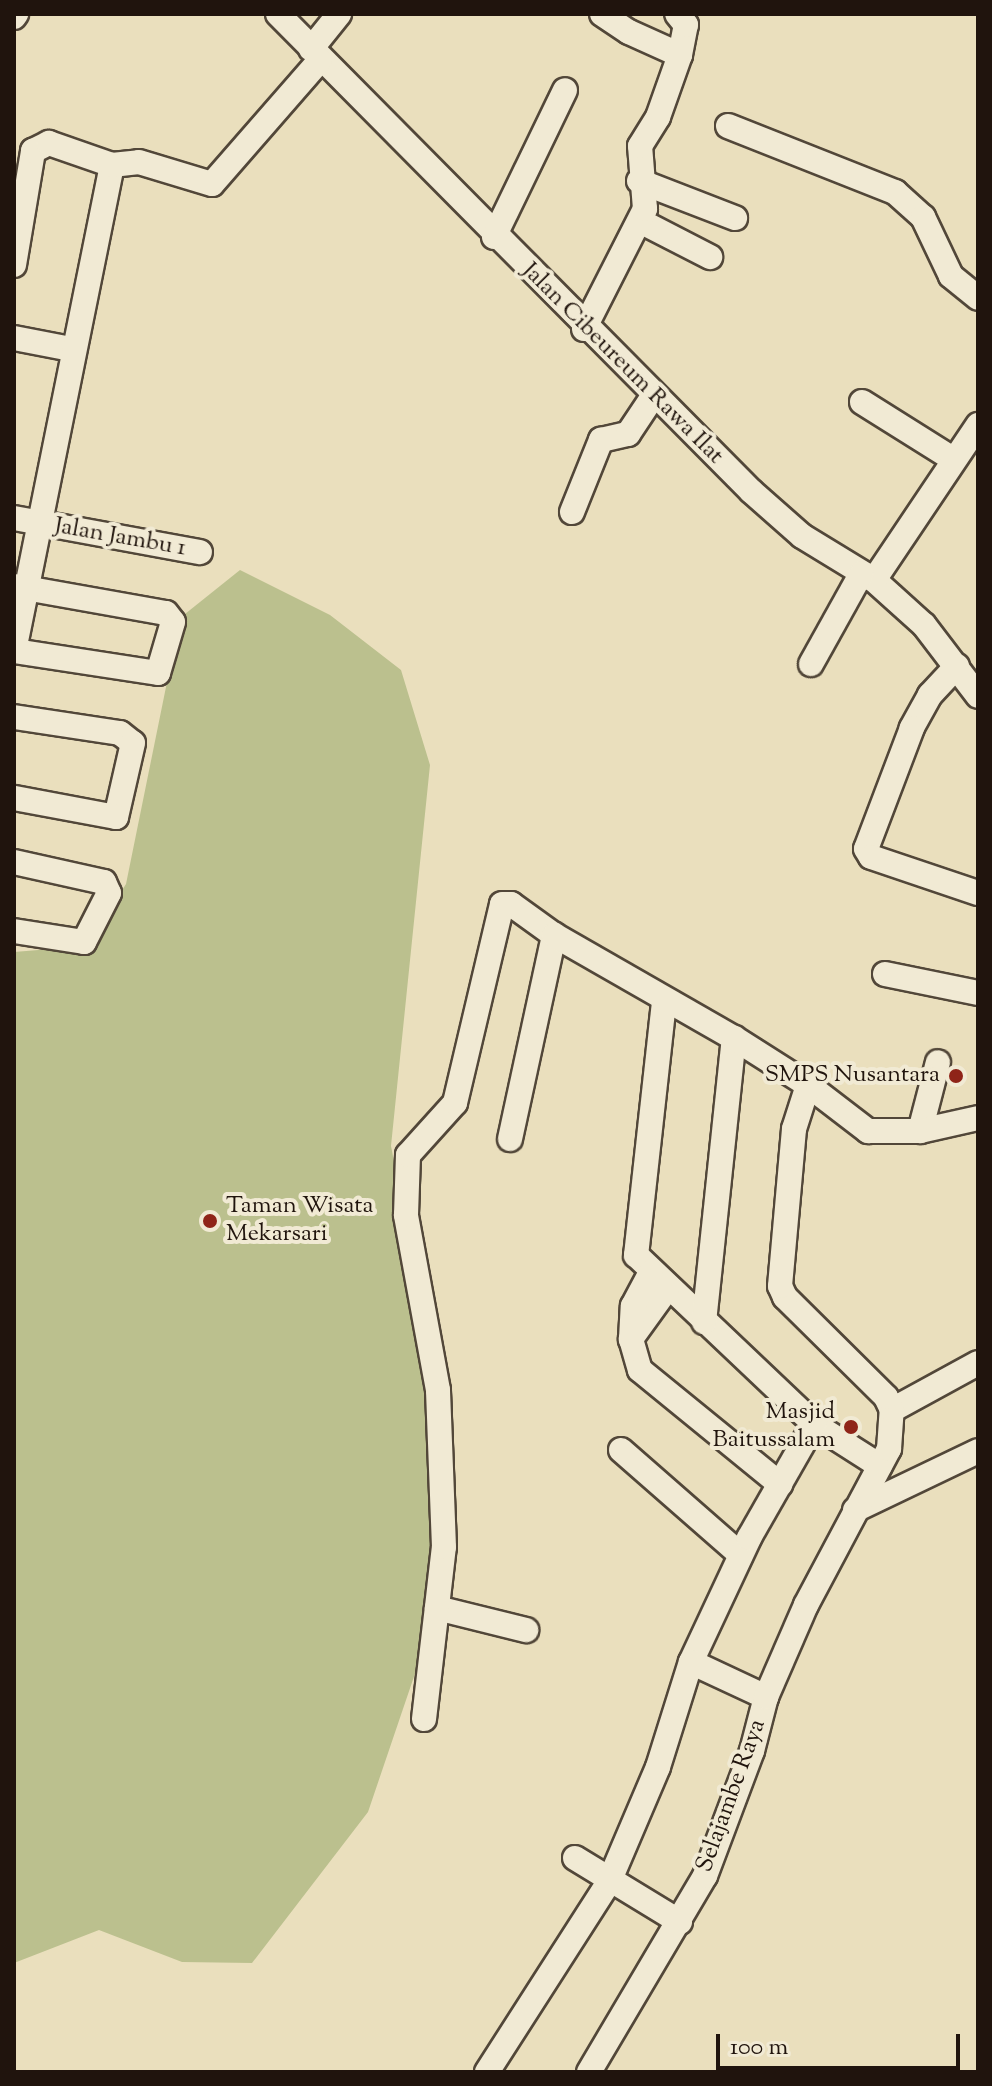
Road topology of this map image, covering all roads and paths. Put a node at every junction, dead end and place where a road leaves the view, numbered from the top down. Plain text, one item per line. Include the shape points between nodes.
1 (278, 14) edge
2 (339, 14) edge
3 (602, 14) edge
4 (677, 14) edge
5 (316, 54) junction
6 (680, 55) junction
7 (565, 90) dead end
8 (728, 126) dead end
9 (24, 150) edge
10 (112, 165) junction
11 (639, 181) junction
12 (735, 218) dead end
13 (640, 221) junction
14 (494, 237) junction
15 (710, 257) dead end
16 (14, 265) edge
17 (978, 298) edge
18 (584, 329) junction
19 (14, 338) edge
20 (71, 349) junction
21 (654, 395) junction
22 (862, 402) dead end
23 (978, 425) edge
24 (953, 459) junction
25 (572, 512) dead end
26 (14, 518) edge
27 (39, 523) junction
28 (200, 552) dead end
29 (868, 577) junction
30 (20, 587) edge
31 (14, 651) edge
32 (811, 664) dead end
33 (957, 666) junction
34 (978, 696) edge
35 (14, 717) edge
36 (14, 798) edge
37 (14, 862) edge
38 (978, 893) edge
39 (14, 931) edge
40 (554, 935) junction
41 (885, 974) dead end
42 (978, 993) edge
43 (664, 1002) junction
44 (734, 1038) junction
45 (938, 1062) dead end
46 (808, 1085) junction
47 (978, 1118) edge
48 (920, 1131) junction
49 (510, 1139) dead end
50 (659, 1280) junction
51 (704, 1322) junction
52 (978, 1363) edge
53 (892, 1410) junction
54 (814, 1424) junction
55 (621, 1450) dead end
56 (978, 1451) edge
57 (880, 1466) junction
58 (780, 1484) junction
59 (855, 1510) junction
60 (741, 1555) junction
61 (437, 1608) junction
62 (526, 1630) dead end
63 (691, 1662) junction
64 (766, 1697) junction
65 (424, 1719) dead end
66 (575, 1858) dead end
67 (609, 1882) junction
68 (680, 1922) junction
69 (478, 2071) edge
70 (589, 2072) edge

1 - 5 street, Jalan Cibeureum Rawa Ilat
2 - 5 street
3 - 6 street
4 - 6 street via 686,25
5 - 10 street via 212,184 139,162
5 - 14 street, Jalan Cibeureum Rawa Ilat
6 - 11 street via 664,103 640,146
7 - 14 street
8 - 17 street via 895,192 923,217 951,276
9 - 10 street via 49,143
9 - 16 street
10 - 20 street
11 - 12 street
11 - 13 street via 646,205
13 - 15 street
13 - 18 street
14 - 18 street, Jalan Cibeureum Rawa Ilat
18 - 21 street, Jalan Cibeureum Rawa Ilat
19 - 20 street
20 - 27 street
21 - 25 street via 628,434 601,440
21 - 29 street, Jalan Cibeureum Rawa Ilat via 802,536
22 - 24 street
23 - 24 street
24 - 29 street
26 - 27 street, Jalan Jambu 1
27 - 28 street, Jalan Jambu 1
27 - 30 street
29 - 32 street
29 - 33 street, Jalan Cibeureum Rawa Ilat via 924,625
30 - 31 street
30 - 31 street via 166,613 173,622 162,669 149,675
33 - 34 street, Jalan Cibeureum Rawa Ilat
33 - 38 street via 930,695 912,728 866,849 871,857
35 - 36 street via 120,733 133,743 116,817
37 - 39 street via 104,882 109,893 84,942
40 - 43 street
40 - 49 street
40 - 61 street via 511,904 501,907 455,1103 408,1155 406,1215 438,1390 444,1547
41 - 42 street
43 - 44 street
43 - 50 street via 636,1248 640,1262
44 - 46 street
44 - 51 street
45 - 48 street
46 - 48 street via 868,1131
46 - 53 street via 794,1129 780,1286 886,1397
47 - 48 street
50 - 51 street
50 - 58 street via 633,1306 631,1339 640,1370
51 - 54 street
52 - 53 street
53 - 57 street, Selajambe Raya via 889,1449
54 - 57 street
54 - 58 street
55 - 60 street
56 - 59 street
57 - 59 street, Selajambe Raya
58 - 60 street
59 - 64 street, Selajambe Raya
60 - 63 street
61 - 62 street
61 - 65 street
63 - 64 street
63 - 67 street via 658,1767
64 - 68 street, Selajambe Raya via 728,1817
66 - 67 street
67 - 68 street
67 - 69 street
68 - 70 street, Selajambe Raya

